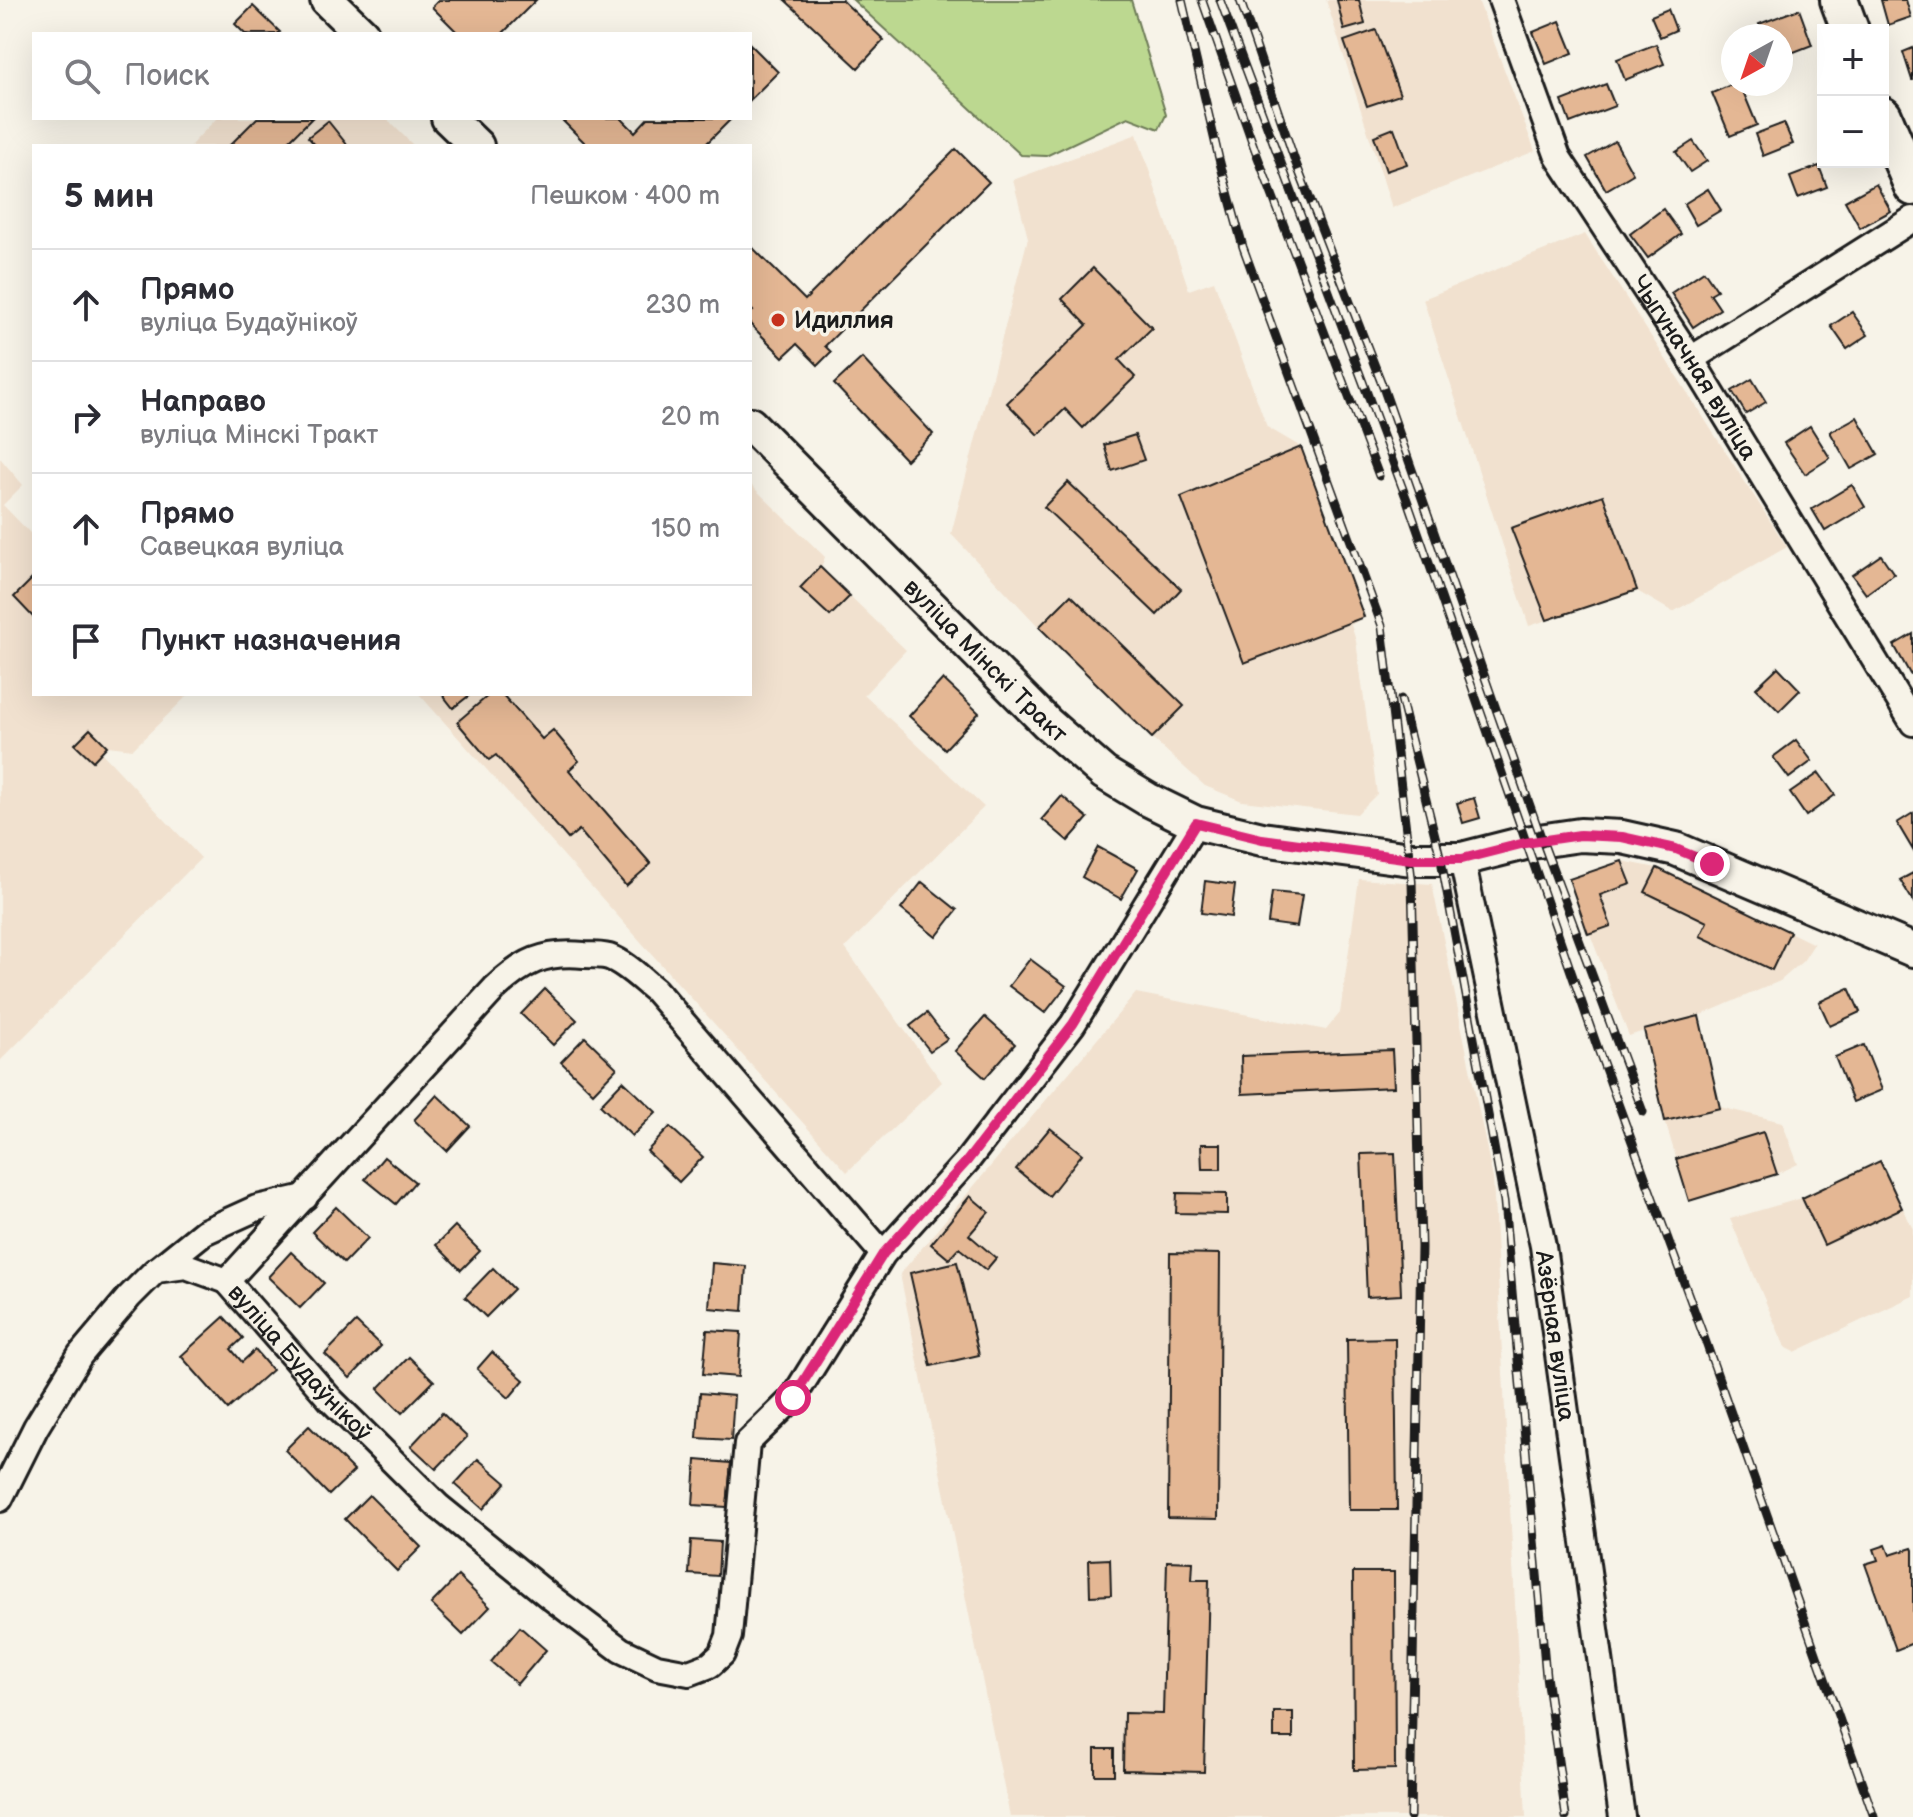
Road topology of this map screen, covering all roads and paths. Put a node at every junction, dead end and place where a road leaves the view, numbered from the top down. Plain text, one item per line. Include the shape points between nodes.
1 (327, 0) edge
2 (1501, 0) edge
3 (1839, 0) edge
4 (1848, 24) edge
5 (360, 32) edge
6 (450, 120) edge
7 (1889, 130) edge
8 (475, 144) edge
9 (1913, 187) edge
10 (1913, 219) edge
11 (1691, 359) junction
12 (752, 426) edge
13 (1913, 723) edge
14 (1196, 823) junction
15 (1462, 859) junction
16 (1913, 950) edge
17 (305, 1197) junction
18 (883, 1254) junction
19 (156, 1270) junction
20 (227, 1281) junction
21 (0, 1499) edge
22 (1622, 1817) edge

1 - 5 street
2 - 11 street, Чыгуначная вуліца via 1558,157
3 - 4 main road
6 - 8 street
7 - 9 main road
10 - 11 street
11 - 13 street, Чыгуначная вуліца
12 - 14 street, вуліца Мінскі Тракт via 1047,723 1104,773
14 - 15 street, вуліца Мінскі Тракт via 1262,839 1411,859
14 - 18 street, вуліца Будаўнікоў via 1073,1024 967,1161
15 - 16 street, вуліца Мінскі Тракт via 1580,835 1649,842
15 - 22 street, Азёрная вуліца via 1543,1246
17 - 18 street, вуліца Будаўнікоў via 495,988 540,957 572,953 608,957 655,990
17 - 19 street via 257,1208 204,1232
17 - 20 street, вуліца Будаўнікоў
18 - 20 street, вуліца Будаўнікоў via 793,1398 747,1443 729,1636 722,1654 689,1673 657,1667 621,1650 438,1506 330,1399
19 - 20 street via 186,1266
19 - 21 street via 80,1355

